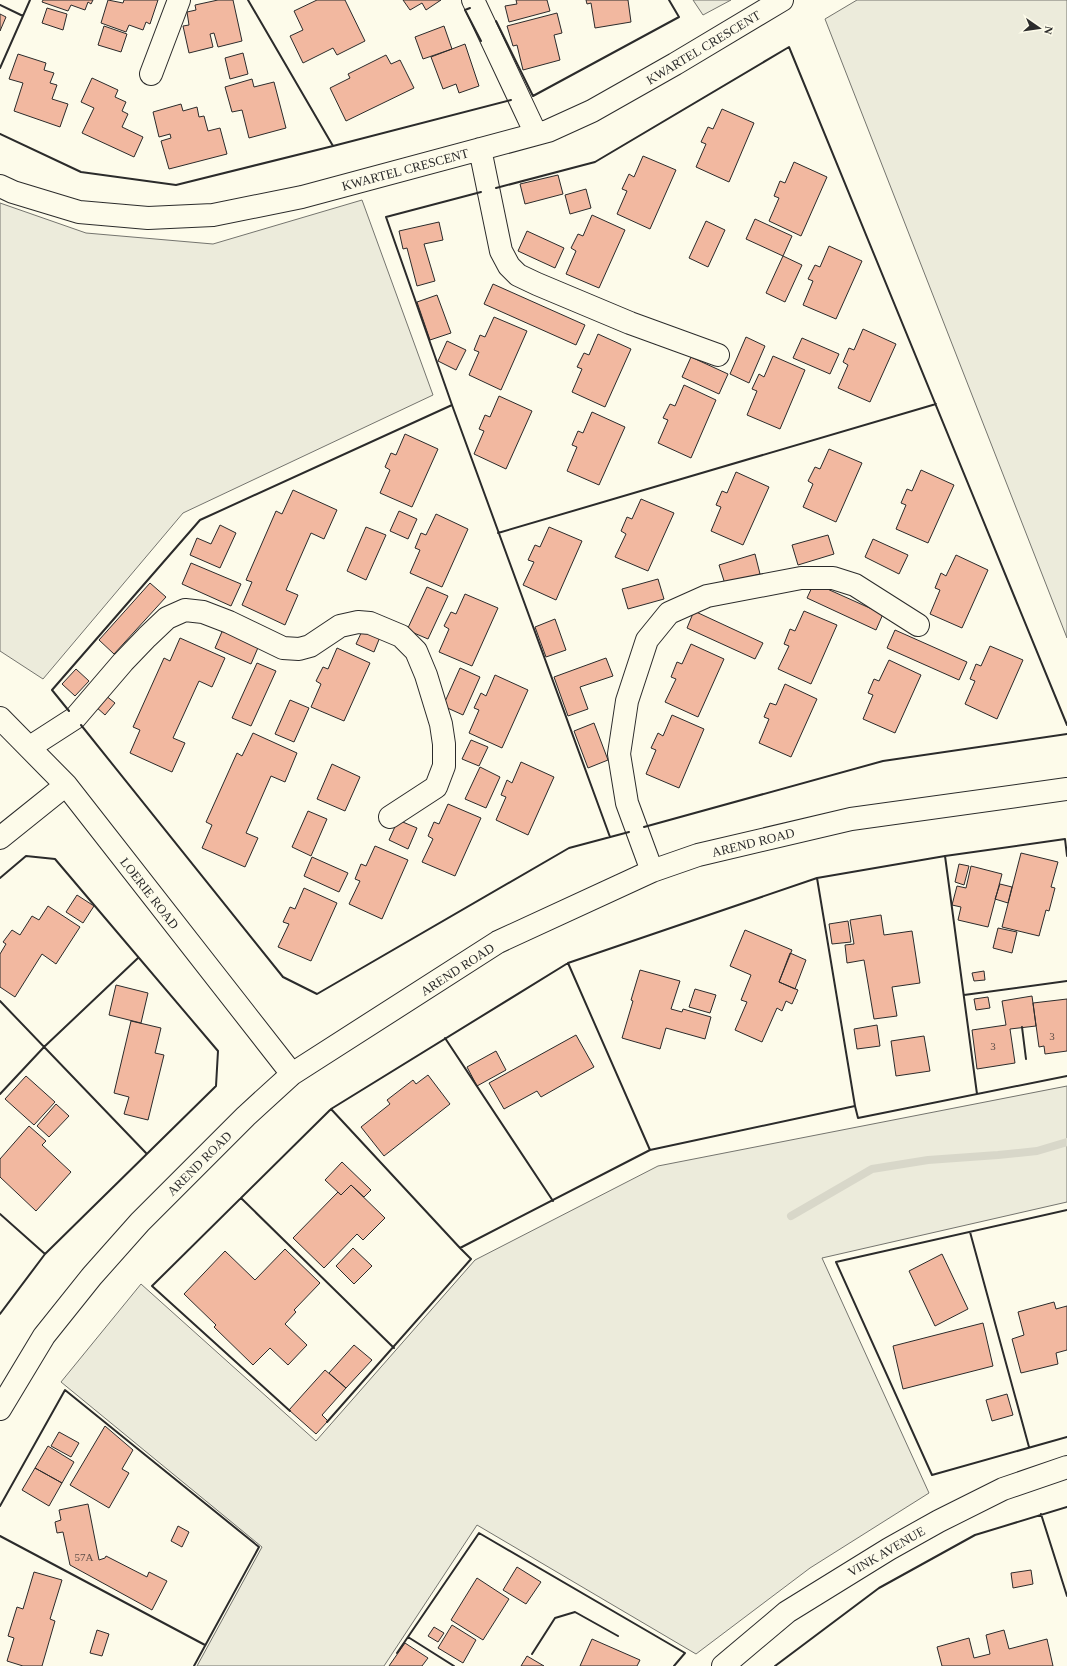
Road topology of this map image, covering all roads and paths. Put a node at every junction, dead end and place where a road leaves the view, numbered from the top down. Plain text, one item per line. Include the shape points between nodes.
1 (179, 0) edge
2 (473, 0) edge
3 (782, 0) edge
4 (151, 74) dead end
5 (536, 134) junction
6 (480, 149) junction
7 (0, 186) edge
8 (718, 355) dead end
9 (918, 625) dead end
10 (0, 718) edge
11 (30, 747) junction
12 (66, 785) junction
13 (1067, 789) edge
14 (390, 817) dead end
15 (0, 838) edge
16 (652, 871) junction
17 (292, 1074) junction
18 (0, 1410) edge
19 (1067, 1467) edge
20 (723, 1666) edge

1 - 4 street
2 - 5 street
3 - 5 street, KWARTEL CRESCENT via 592,111
5 - 6 street, KWARTEL CRESCENT
6 - 7 street, KWARTEL CRESCENT via 302,197 213,214 148,218 79,212
6 - 8 street via 501,251 509,266 518,275 630,323
9 - 16 street via 855,585 833,578 801,578 707,596 669,613 647,640 627,701 619,754 627,803
10 - 11 street, LOERIE ROAD
11 - 12 street, LOERIE ROAD
11 - 14 street via 75,718 123,662 167,618 185,610 203,612 283,648 294,649 310,646 340,626 358,622 370,623 401,636 416,651 441,724 444,744 444,766 436,787
12 - 15 street
12 - 17 street, LOERIE ROAD
13 - 16 street, AREND ROAD via 851,819 698,855
16 - 17 street, AREND ROAD via 498,942
17 - 18 street, AREND ROAD via 140,1222 92,1276 44,1336
19 - 20 street, VINK AVENUE via 1003,1489 889,1549 787,1612

